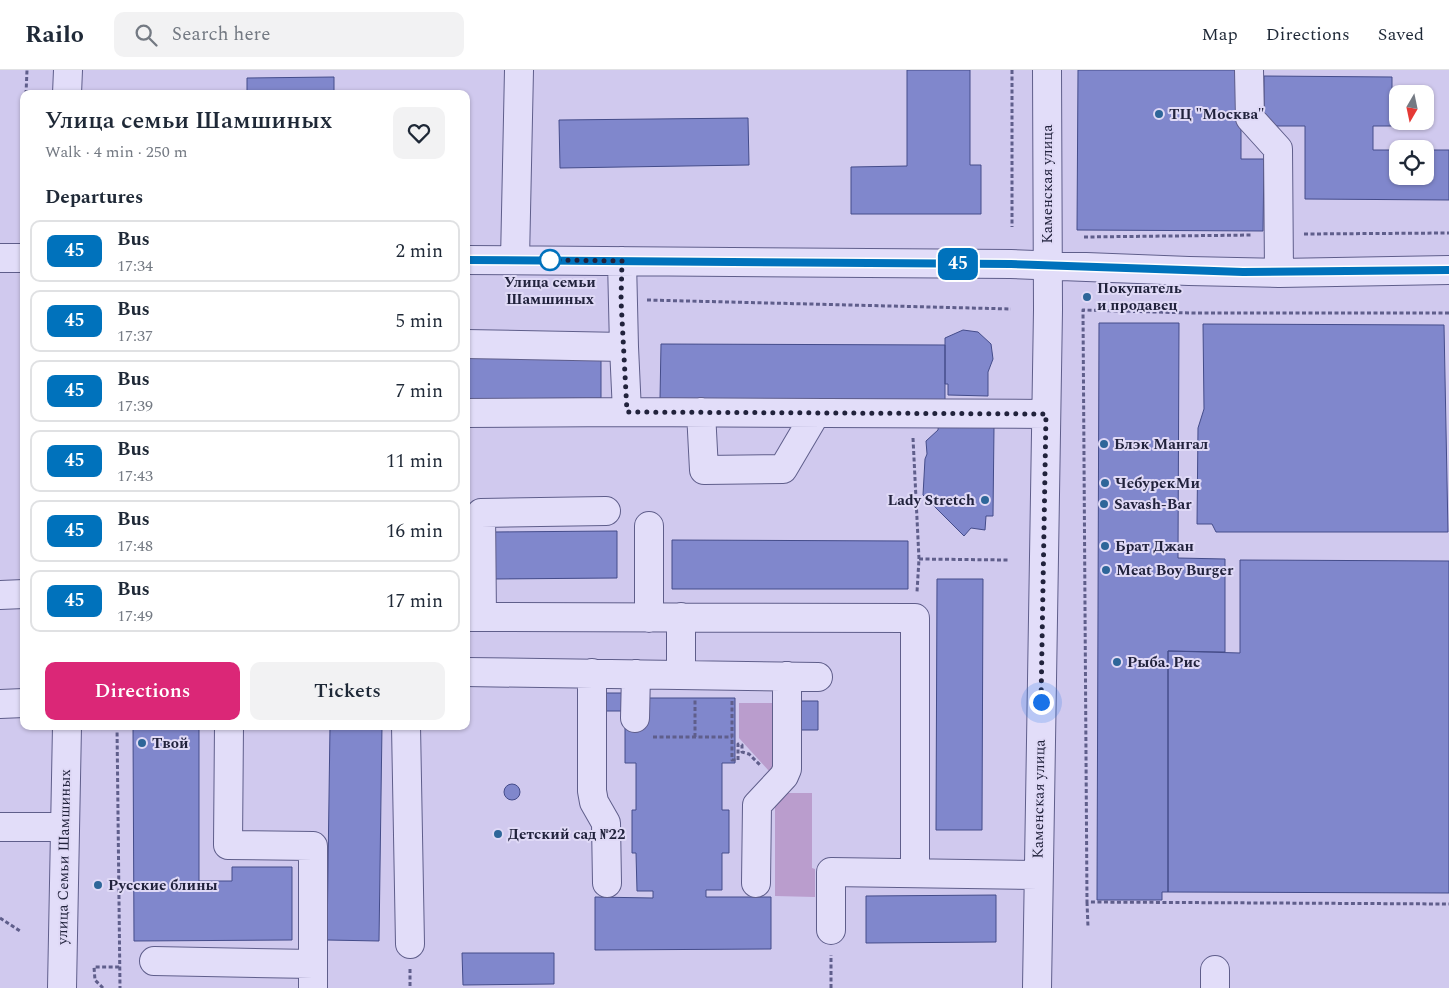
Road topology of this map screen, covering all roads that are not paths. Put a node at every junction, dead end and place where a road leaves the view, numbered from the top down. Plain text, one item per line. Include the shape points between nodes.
1 (68, 70) edge
2 (519, 70) edge
3 (1047, 70) edge
4 (1249, 70) edge
5 (67, 90) edge
6 (0, 258) edge
7 (20, 258) edge
8 (470, 260) edge
9 (515, 260) junction
10 (622, 261) junction
11 (1046, 266) junction
12 (1449, 270) edge
13 (1279, 272) junction
14 (470, 344) edge
15 (624, 347) junction
16 (470, 412) edge
17 (627, 412) junction
18 (701, 412) junction
19 (816, 413) junction
20 (1046, 414) junction
21 (606, 511) dead end
22 (649, 526) dead end
23 (0, 594) edge
24 (20, 594) edge
25 (474, 617) edge
26 (682, 617) junction
27 (649, 618) junction
28 (470, 672) edge
29 (592, 673) junction
30 (636, 674) junction
31 (681, 675) junction
32 (787, 676) junction
33 (818, 677) dead end
34 (20, 703) edge
35 (0, 704) edge
36 (642, 727) road end
37 (67, 730) edge
38 (229, 730) edge
39 (406, 730) edge
40 (65, 827) junction
41 (0, 828) edge
42 (915, 873) junction
43 (1038, 875) junction
44 (756, 882) dead end
45 (607, 883) dead end
46 (831, 930) road end
47 (410, 944) dead end
48 (154, 961) dead end
49 (313, 976) edge
50 (62, 988) edge
51 (1037, 988) edge

1 - 5 street
2 - 9 street
3 - 11 street, Каменская улица
4 - 13 street via 1250,118 1278,148
6 - 7 street
8 - 9 street
9 - 10 street
10 - 11 street
10 - 15 street
11 - 13 street
11 - 20 street, Каменская улица
12 - 13 street
14 - 15 street
15 - 17 street
16 - 17 street
17 - 18 street
18 - 19 street
18 - 19 street via 704,470 783,469
19 - 20 street
20 - 43 street, Каменская улица
21 - 25 street via 481,513
22 - 27 street
23 - 24 street
25 - 27 street
26 - 27 street
26 - 31 street
26 - 42 street via 915,618
28 - 29 street
29 - 30 street
29 - 45 street via 592,791 594,802 606,822
30 - 31 street
30 - 36 street
31 - 32 street
32 - 33 street
32 - 44 street via 787,770 757,805
34 - 35 street
37 - 40 street, улица Семьи Шамшиных
38 - 49 street via 228,845 314,846
39 - 47 street
40 - 41 street
40 - 50 street, улица Семьи Шамшиных
42 - 43 street
42 - 46 street via 831,872
43 - 51 street, Каменская улица
48 - 49 street

